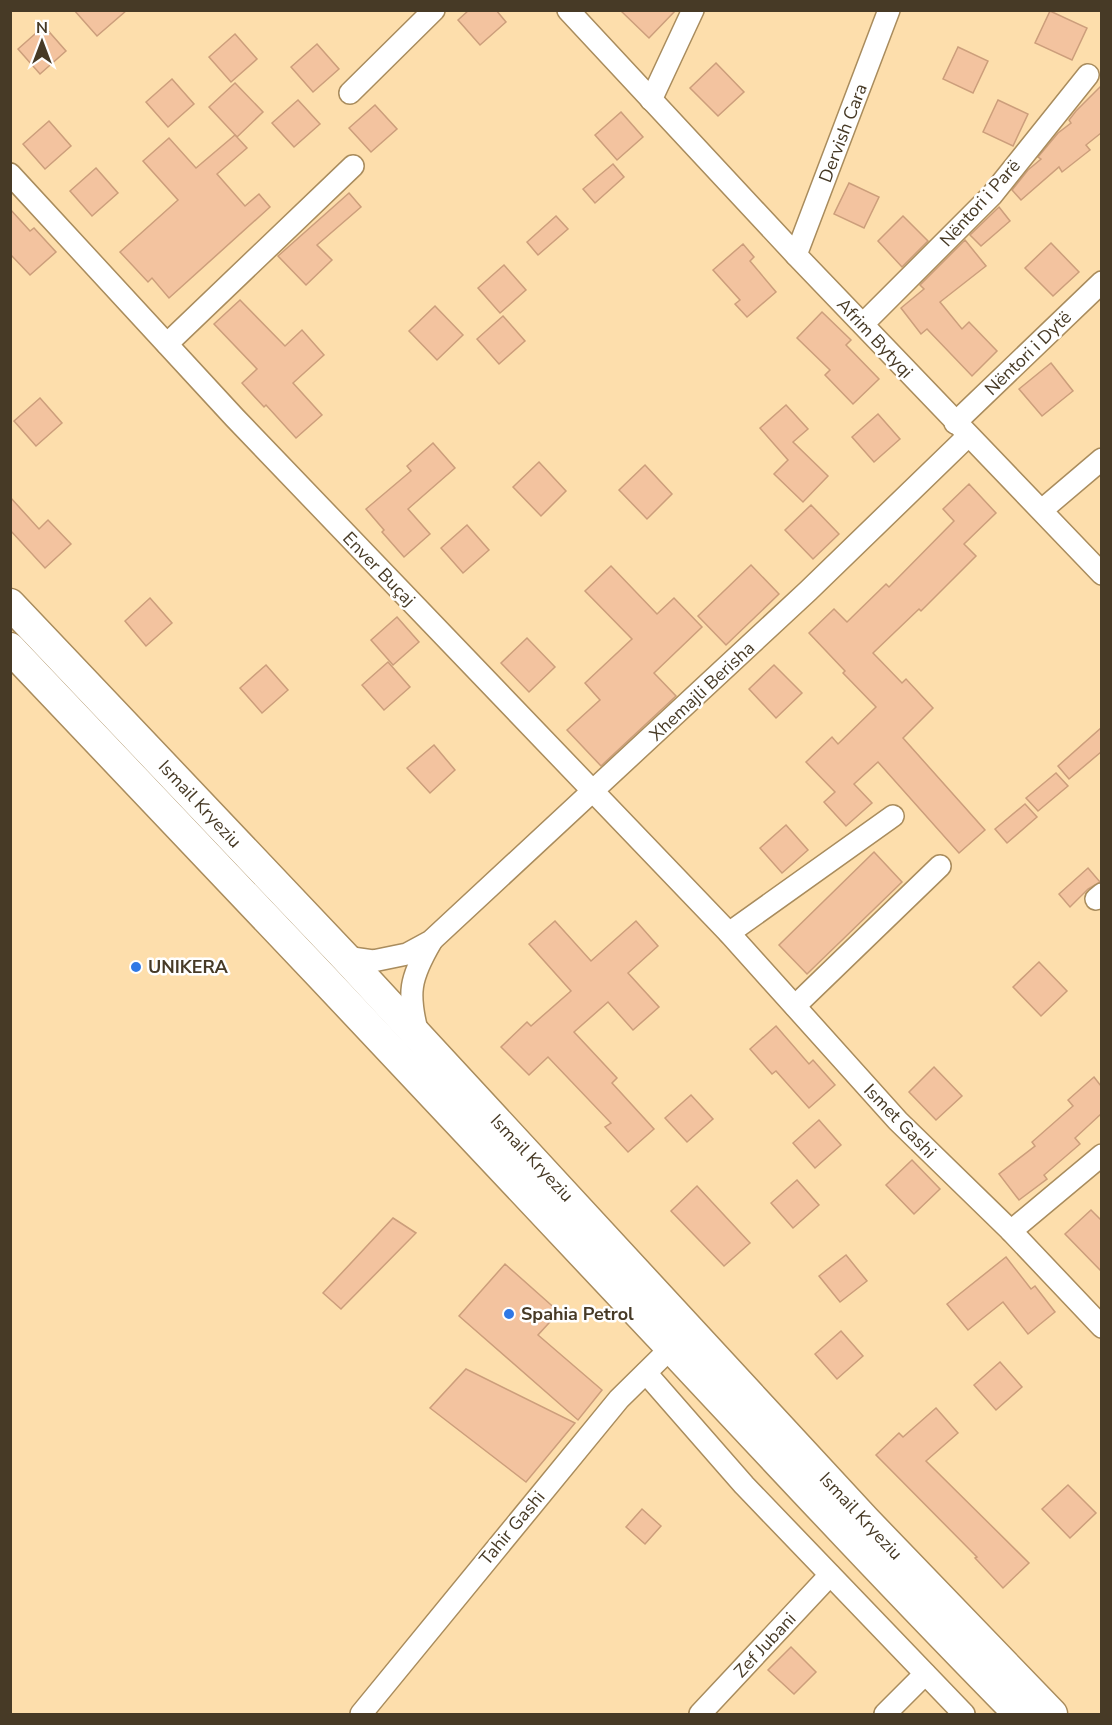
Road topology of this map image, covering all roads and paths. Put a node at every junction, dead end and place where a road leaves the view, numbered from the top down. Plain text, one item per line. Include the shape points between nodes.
1 (434, 10) edge
2 (693, 10) edge
3 (889, 10) edge
4 (574, 13) edge
5 (1088, 75) dead end
6 (350, 93) dead end
7 (651, 100) junction
8 (353, 166) dead end
9 (10, 174) edge
10 (796, 255) junction
11 (1101, 282) edge
12 (863, 324) junction
13 (167, 344) junction
14 (961, 430) junction
15 (1101, 459) edge
16 (1042, 510) junction
17 (1101, 574) edge
18 (10, 604) edge
19 (10, 648) edge
20 (594, 792) junction
21 (893, 816) dead end
22 (940, 866) dead end
23 (729, 933) junction
24 (431, 941) junction
25 (345, 957) junction
26 (795, 1006) junction
27 (418, 1035) junction
28 (1101, 1155) edge
29 (1011, 1231) junction
30 (1101, 1327) edge
31 (680, 1338) junction
32 (646, 1373) junction
33 (830, 1575) junction
34 (925, 1674) junction
35 (361, 1714) edge
36 (700, 1714) edge
37 (885, 1714) edge
38 (964, 1714) edge
39 (1019, 1714) edge
40 (1052, 1714) edge

1 - 6 street
2 - 7 street
3 - 10 street, Dervish Cara
4 - 7 street, Afrim Bytyqi
5 - 12 street, Nëntori i Parë via 992,195
7 - 10 street, Afrim Bytyqi
8 - 13 street
9 - 13 street, Enver Buçaj
10 - 12 street, Afrim Bytyqi
11 - 14 street, Nëntori i Dytë
12 - 14 street, Afrim Bytyqi
13 - 20 street, Enver Buçaj
14 - 16 street, Afrim Bytyqi
14 - 20 street, Xhemajli Berisha via 808,591
15 - 16 street
16 - 17 street, Afrim Bytyqi
18 - 25 main road, Ismail Kryeziu
19 - 31 main road, Ismail Kryeziu via 357,1016
20 - 23 street, Ismet Gashi
20 - 24 street, Xhemajli Berisha
21 - 23 street
22 - 26 street
23 - 26 street, Ismet Gashi
24 - 25 street, Xhemajli Berisha via 407,954 373,961
24 - 27 street, Xhemajli Berisha via 412,985 411,1008
25 - 27 main road, Ismail Kryeziu
26 - 29 street, Ismet Gashi via 898,1121
27 - 31 main road, Ismail Kryeziu
28 - 29 street
29 - 30 street, Ismet Gashi
31 - 32 street, Tahir Gashi
31 - 39 main road, Ismail Kryeziu via 833,1522
31 - 40 main road, Ismail Kryeziu
32 - 33 street
32 - 35 street, Tahir Gashi via 619,1399
33 - 34 street
33 - 36 street, Zef Jubani
34 - 37 street
34 - 38 street

